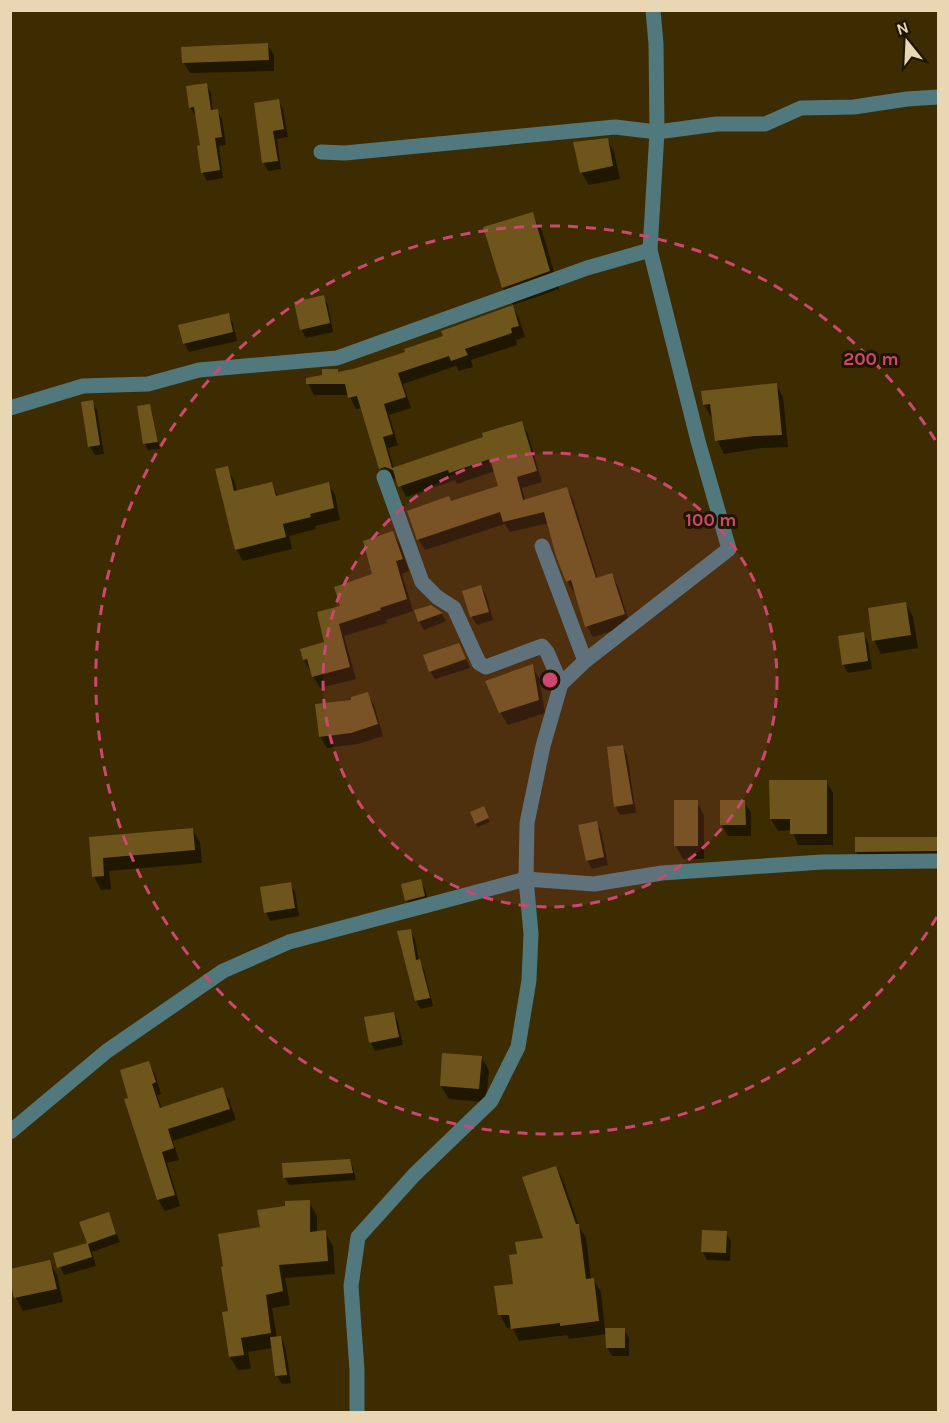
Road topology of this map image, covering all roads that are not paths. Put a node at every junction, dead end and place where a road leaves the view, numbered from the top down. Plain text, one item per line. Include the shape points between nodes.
1 (653, 10) edge
2 (939, 97) edge
3 (657, 132) junction
4 (321, 152) dead end
5 (650, 250) junction
6 (10, 408) edge
7 (384, 477) dead end
8 (542, 546) dead end
9 (585, 661) junction
10 (561, 684) junction
11 (939, 861) edge
12 (526, 879) junction
13 (10, 1132) edge
14 (357, 1413) edge

1 - 3 street
2 - 3 street via 854,107 801,108 765,124 717,124
3 - 4 street via 615,127 345,153
3 - 5 street
5 - 6 street via 587,268 337,358 199,370 148,384 83,386
5 - 9 street via 729,549
7 - 10 street via 422,582 454,608 479,663 486,667 542,646
8 - 9 street
9 - 10 street
10 - 12 street via 527,823
11 - 12 street via 822,862 662,873 594,884
12 - 13 street via 289,942 223,971 107,1051
12 - 14 street via 531,934 529,980 518,1047 491,1101 414,1175 358,1237 351,1286

